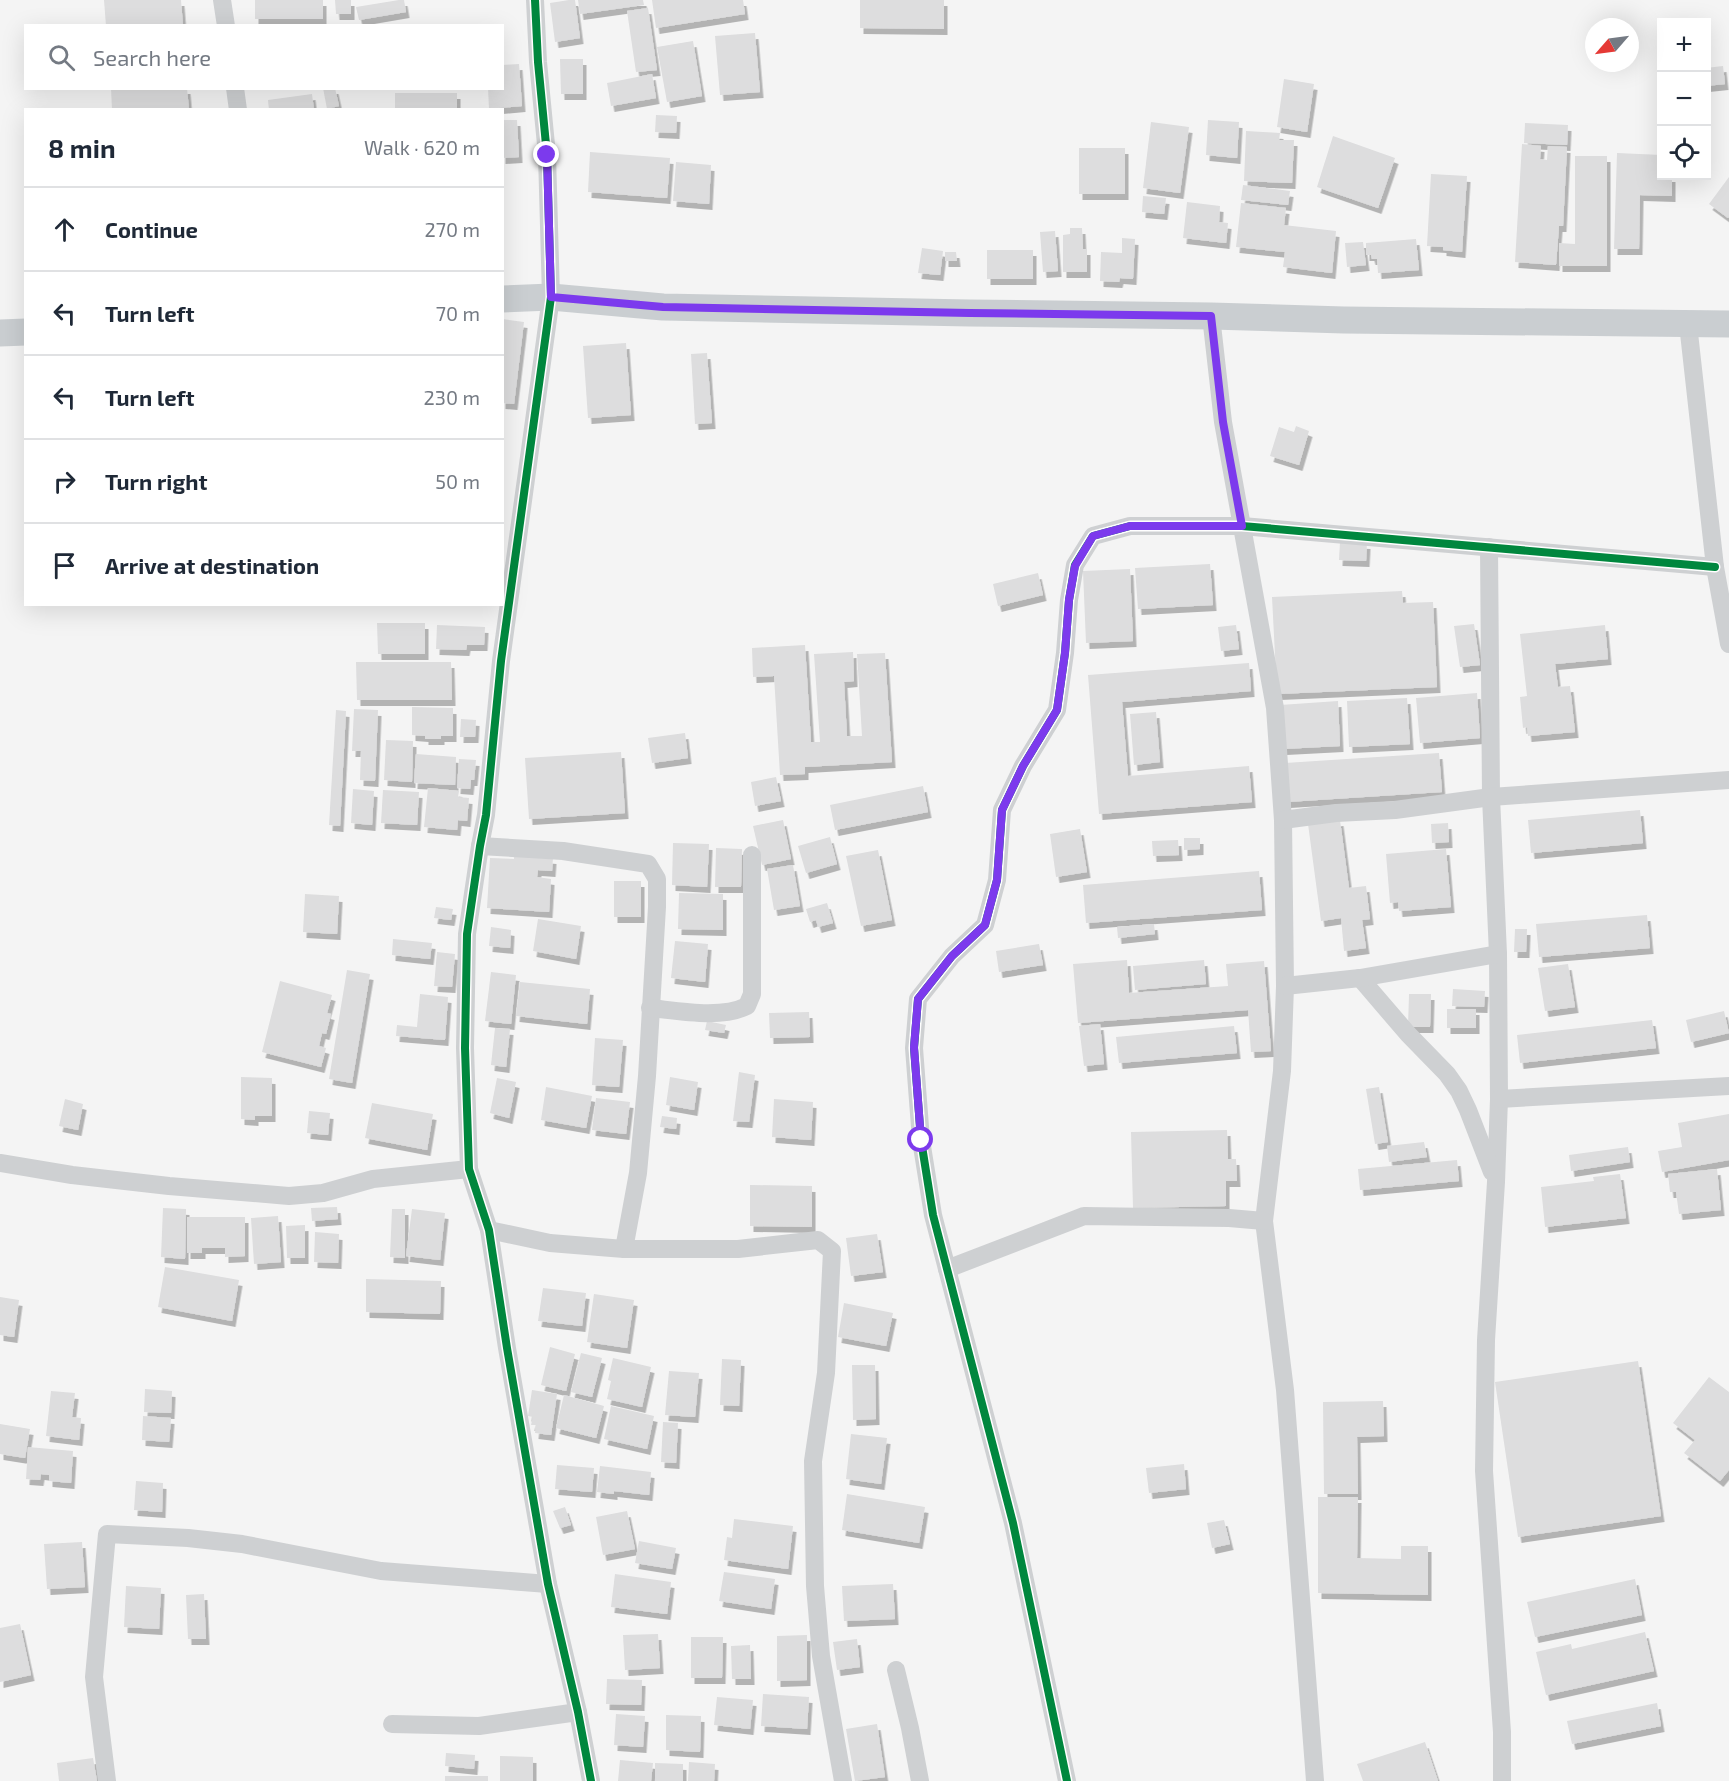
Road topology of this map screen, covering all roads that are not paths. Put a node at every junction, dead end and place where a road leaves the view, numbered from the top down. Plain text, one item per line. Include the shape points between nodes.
1 (222, 0) edge
2 (535, 0) edge
3 (225, 24) edge
4 (235, 90) edge
5 (238, 108) edge
6 (551, 297) junction
7 (504, 299) edge
8 (1211, 316) junction
9 (0, 318) edge
10 (24, 318) edge
11 (1688, 324) junction
12 (1729, 324) edge
13 (24, 332) edge
14 (0, 333) edge
15 (1242, 526) junction
16 (1489, 547) junction
17 (1715, 567) junction
18 (1729, 644) edge
19 (1729, 780) edge
20 (1491, 796) junction
21 (1283, 820) junction
22 (480, 846) junction
23 (752, 855) dead end
24 (1498, 954) junction
25 (1360, 978) junction
26 (1285, 986) junction
27 (650, 1008) junction
28 (1729, 1086) edge
29 (1499, 1099) junction
30 (0, 1163) edge
31 (469, 1169) junction
32 (1496, 1182) junction
33 (1264, 1221) junction
34 (489, 1230) junction
35 (624, 1248) junction
36 (947, 1269) junction
37 (548, 1584) junction
38 (896, 1670) dead end
39 (578, 1712) junction
40 (392, 1724) dead end
41 (107, 1781) edge
42 (591, 1781) edge
43 (843, 1781) edge
44 (920, 1781) edge
45 (1067, 1781) edge
46 (1315, 1781) edge
47 (1502, 1781) edge

1 - 3 street
2 - 6 street via 547,155
4 - 5 street
6 - 7 main road
6 - 8 main road via 663,307
6 - 22 street
8 - 11 main road
8 - 15 street via 1223,422
9 - 10 main road
11 - 12 main road
11 - 17 street
13 - 14 main road
15 - 16 street
15 - 21 street via 1275,708
15 - 36 street via 1130,526 1093,536 1075,566 1057,710 1002,810 997,880 985,925 952,956 918,999 914,1047 921,1140 933,1215
16 - 17 street
16 - 20 street
17 - 18 street
19 - 20 street
20 - 21 street
20 - 24 street
21 - 26 street
22 - 27 street via 563,851 648,864 657,879
22 - 31 street via 467,934
23 - 27 street via 752,994 747,1006 736,1012
24 - 25 street
24 - 29 street
25 - 26 street
25 - 32 street via 1453,1082
26 - 33 street via 1282,1071
27 - 35 street via 639,1173
28 - 29 street
29 - 32 street
30 - 31 street via 147,1184 289,1196 323,1193 373,1179
31 - 34 street
32 - 47 street via 1486,1340 1484,1471
33 - 36 street via 1084,1216
33 - 46 street via 1285,1390
34 - 35 street via 550,1243
34 - 37 street
35 - 43 street via 738,1248 818,1240 832,1251 826,1372 813,1461 815,1575 821,1656
36 - 45 street via 1013,1523
37 - 39 street
37 - 41 street via 381,1571 242,1544 106,1534 94,1677
38 - 44 street
39 - 40 street via 479,1726
39 - 42 street

